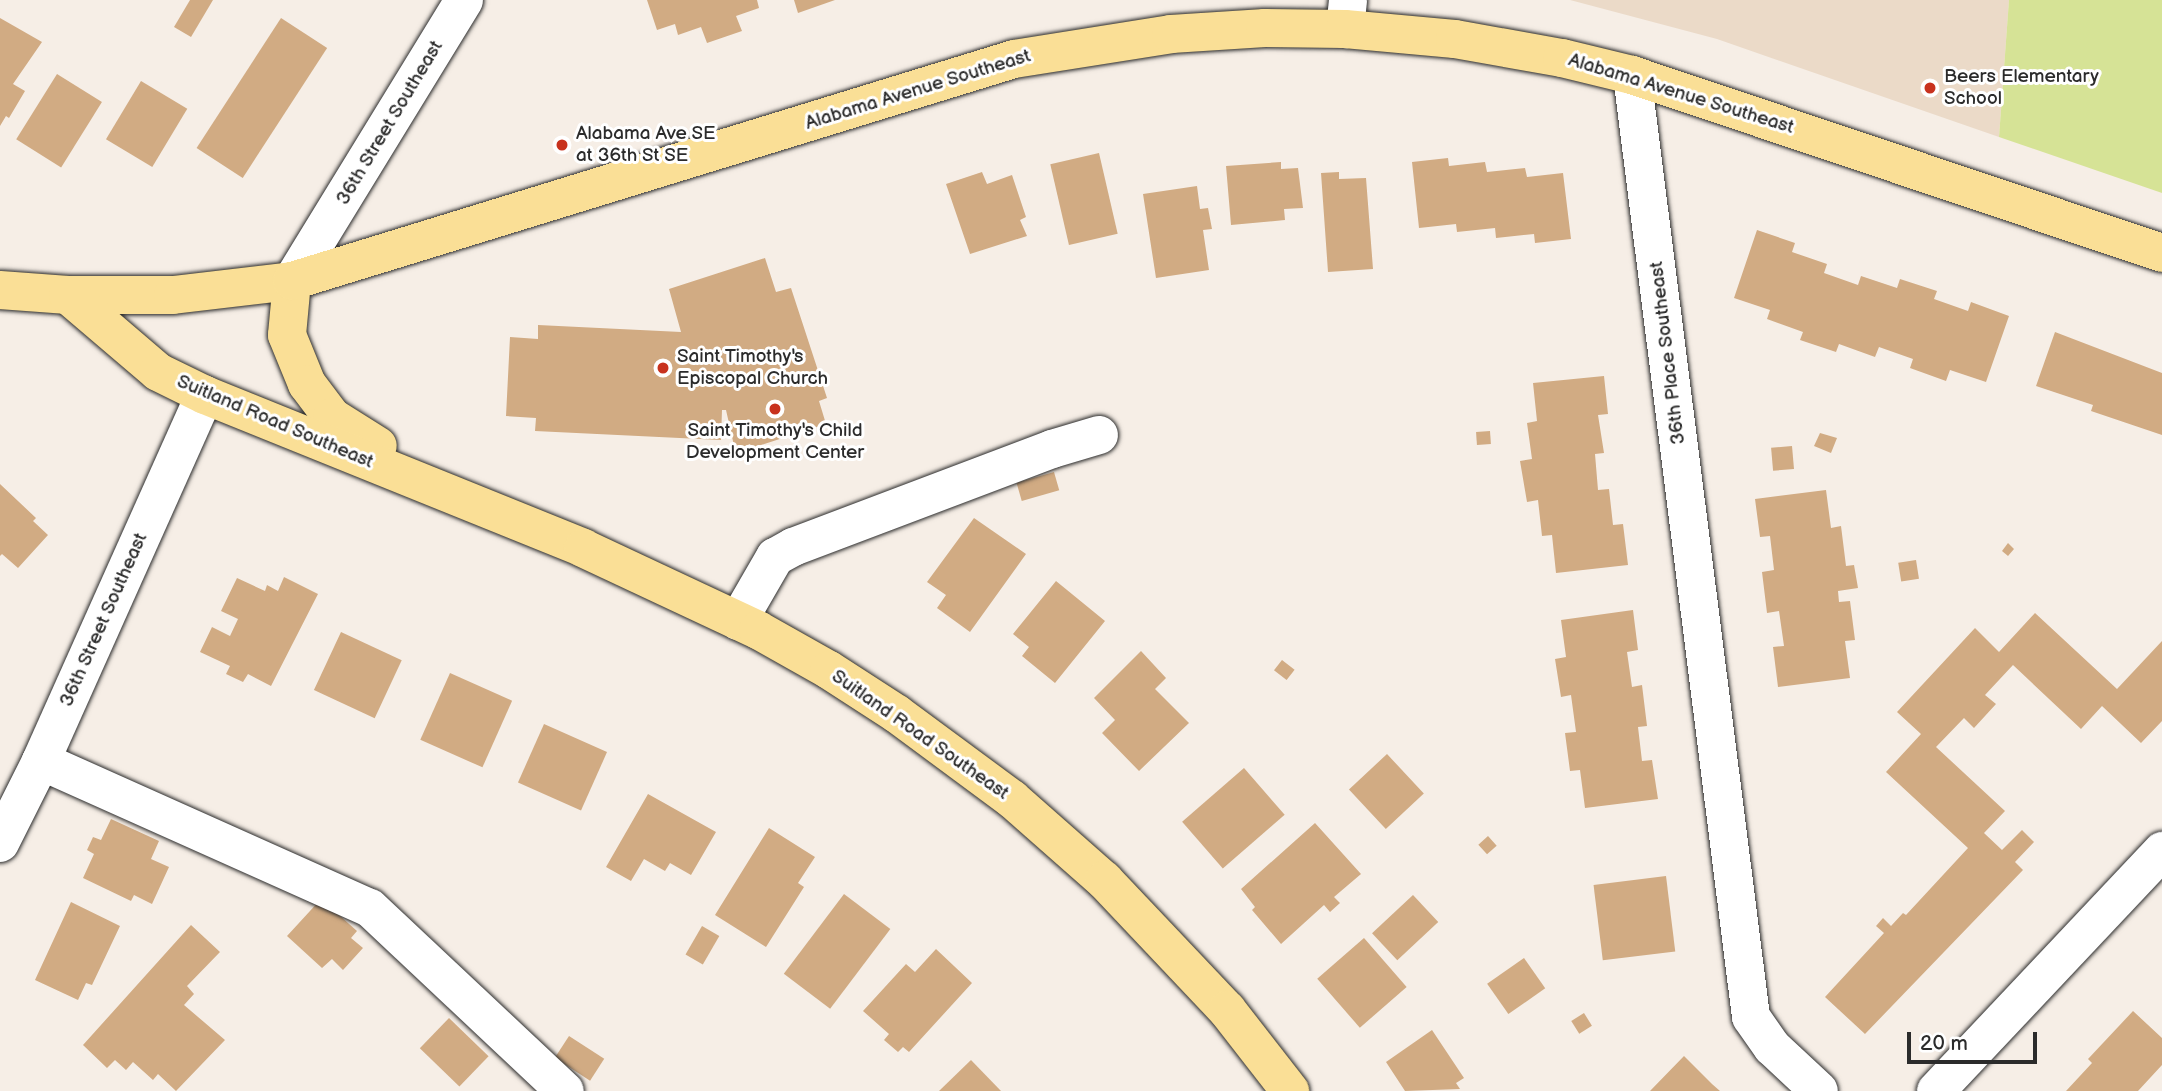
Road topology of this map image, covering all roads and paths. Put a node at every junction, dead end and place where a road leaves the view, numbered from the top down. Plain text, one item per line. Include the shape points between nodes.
1 (464, 0) edge
2 (1347, 14) edge
3 (1632, 75) junction
4 (2162, 253) edge
5 (292, 281) junction
6 (0, 290) edge
7 (68, 295) junction
8 (205, 395) junction
9 (1100, 435) dead end
10 (463, 499) junction
11 (738, 621) junction
12 (41, 761) junction
13 (0, 843) edge
14 (2162, 851) edge
15 (565, 1091) edge
16 (1290, 1091) edge
17 (1819, 1091) edge
18 (1936, 1091) edge

1 - 5 street, 36th Street Southeast
2 - 3 main road, Alabama Avenue Southeast
2 - 5 main road, Alabama Avenue Southeast via 1014,59
3 - 4 main road, Alabama Avenue Southeast
3 - 17 street, 36th Place Southeast via 1751,1017 1772,1047
5 - 7 main road, Alabama Avenue Southeast via 173,295
5 - 10 main road, Suitland Road Southeast via 287,335 307,384 332,417
6 - 7 main road, Alabama Avenue Southeast
7 - 8 main road, Suitland Road Southeast via 158,372
8 - 10 main road, Suitland Road Southeast
8 - 12 street, 36th Street Southeast
9 - 11 street via 793,547 775,557
10 - 11 main road, Suitland Road Southeast via 583,548
11 - 16 main road, Suitland Road Southeast via 829,670 897,714 1058,838 1168,945 1227,1010
12 - 13 street, 36th Street Southeast
12 - 15 street via 370,908
14 - 18 street

